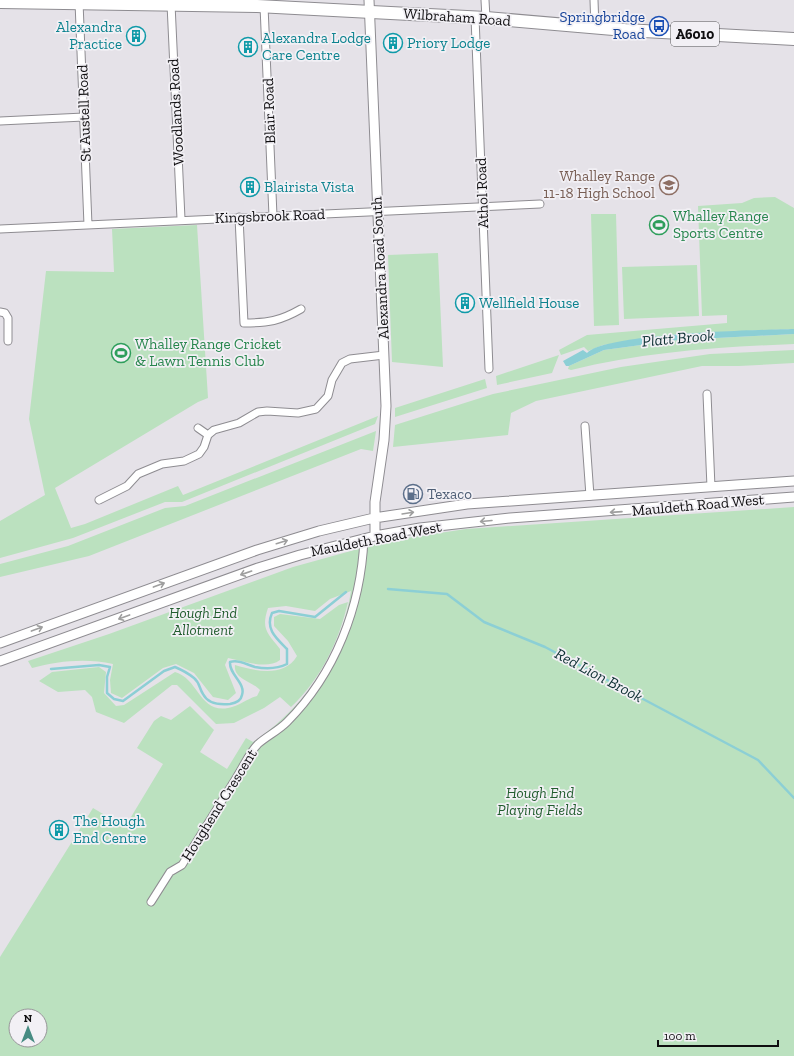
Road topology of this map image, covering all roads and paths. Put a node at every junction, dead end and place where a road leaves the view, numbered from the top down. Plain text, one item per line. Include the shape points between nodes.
1 (485, 0) edge
2 (594, 0) edge
3 (0, 2) edge
4 (79, 2) junction
5 (153, 2) edge
6 (171, 4) junction
7 (259, 4) edge
8 (369, 6) edge
9 (480, 18) junction
10 (595, 28) junction
11 (794, 39) edge
12 (84, 117) junction
13 (0, 121) edge
14 (540, 204) dead end
15 (483, 206) junction
16 (378, 211) junction
17 (273, 216) junction
18 (239, 217) junction
19 (181, 219) junction
20 (88, 224) junction
21 (0, 229) edge
22 (301, 309) dead end
23 (0, 312) edge
24 (8, 341) dead end
25 (384, 356) junction
26 (489, 369) dead end
27 (707, 394) dead end
28 (586, 426) dead end
29 (198, 428) dead end
30 (208, 435) junction
31 (794, 481) edge
32 (711, 488) junction
33 (590, 496) junction
34 (794, 498) edge
35 (99, 500) dead end
36 (374, 518) junction
37 (375, 536) junction
38 (364, 539) junction
39 (0, 642) edge
40 (0, 661) edge
41 (151, 902) dead end

1 - 9 street, Athol Road
2 - 10 street
3 - 4 highway, Wilbraham Road / A6010
4 - 5 highway, Wilbraham Road / A6010
4 - 12 street, St Austell Road
5 - 6 highway, Wilbraham Road / A6010
6 - 7 highway, Wilbraham Road / A6010
6 - 19 street, Woodlands Road
7 - 8 highway, Wilbraham Road / A6010
7 - 17 street, Blair Road
8 - 9 highway, Wilbraham Road / A6010
8 - 16 street, Alexandra Road South
9 - 10 highway, Wilbraham Road / A6010
9 - 15 street, Athol Road
10 - 11 highway, Wilbraham Road / A6010
12 - 13 street
12 - 20 street, St Austell Road
14 - 15 street, Kingsbrook Road
15 - 16 street, Kingsbrook Road
15 - 26 street, Athol Road
16 - 17 street, Kingsbrook Road
16 - 25 street, Alexandra Road South
17 - 18 street, Kingsbrook Road
18 - 19 street, Kingsbrook Road
18 - 22 street via 244,323 282,319
19 - 20 street, Kingsbrook Road
20 - 21 street, Kingsbrook Road
23 - 24 street via 5,313 8,318
25 - 30 street via 350,359 342,363 332,380 328,396 316,409 298,413 258,412 239,423 214,430
25 - 36 street, Alexandra Road South via 384,440
27 - 32 street
28 - 33 street
29 - 30 street
30 - 35 street via 199,454 184,461 162,464 138,474 127,486
31 - 32 street, Mauldeth Road West
32 - 33 street, Mauldeth Road West
36 -> 33 street, Mauldeth Road West via 467,504
34 -> 37 street, Mauldeth Road West via 510,518
36 - 37 street, Alexandra Road South
39 -> 36 street, Mauldeth Road West via 257,550
37 - 38 street, Mauldeth Road West
38 -> 40 street, Mauldeth Road West via 258,568
38 - 41 street, Houghend Crescent via 363,565 354,605 340,646 314,691 286,722 258,744 182,865 170,872

